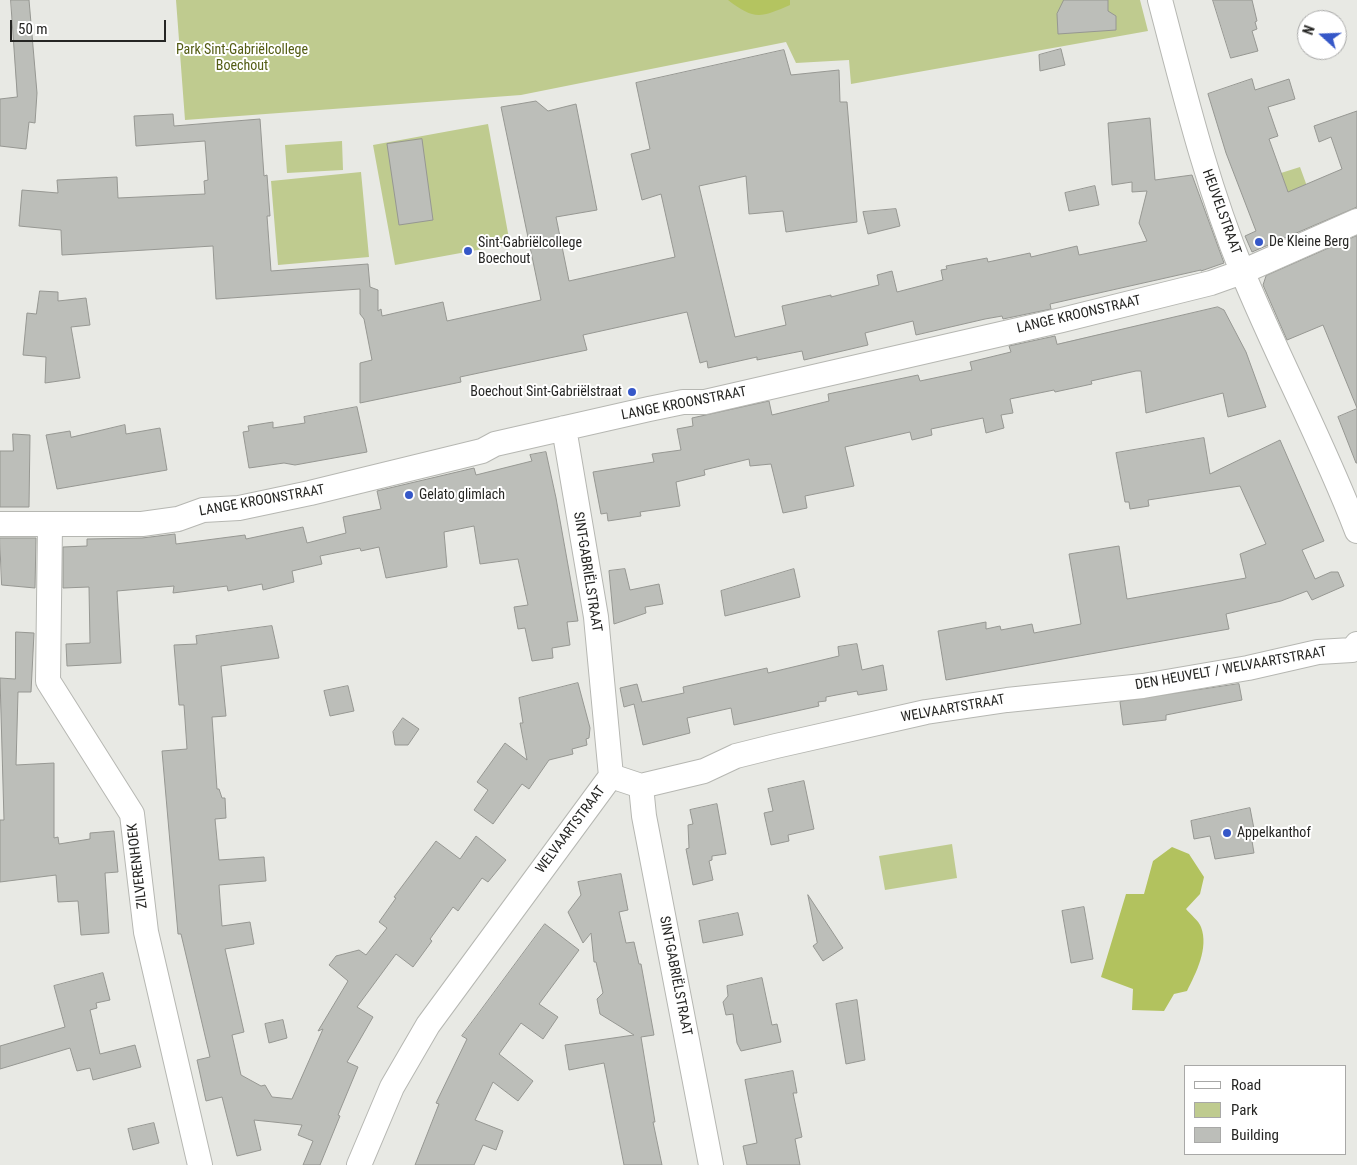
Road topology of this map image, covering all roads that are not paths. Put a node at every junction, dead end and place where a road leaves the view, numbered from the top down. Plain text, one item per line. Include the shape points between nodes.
1 (1160, 0) edge
2 (1357, 221) edge
3 (1242, 272) junction
4 (564, 428) junction
5 (0, 524) edge
6 (50, 525) junction
7 (1357, 530) edge
8 (1354, 647) edge
9 (1080, 692) joint
10 (611, 776) junction
11 (641, 786) junction
12 (200, 1165) edge
13 (359, 1165) edge
14 (711, 1165) edge

1 - 3 street, HEUVELSTRAAT via 1202,161
2 - 3 street, LANGE KROONSTRAAT
3 - 4 street, LANGE KROONSTRAAT via 1211,283 1062,320 705,402 684,402
3 - 7 street, HEUVELSTRAAT
4 - 6 street, LANGE KROONSTRAAT via 495,444 464,456 239,508 203,510 178,519 142,524
4 - 10 street, SINT-GABRIËLSTRAAT via 596,617
5 - 6 street, LANGE KROONSTRAAT
6 - 12 street, ZILVERENHOEK via 48,681 132,814 146,932
8 - 9 street, DEN HEUVELT / WELVAARTSTRAAT via 1164,682
9 - 11 street, WELVAARTSTRAAT via 926,712 736,756 704,771
10 - 11 street, WELVAARTSTRAAT
10 - 13 street, WELVAARTSTRAAT via 413,1048 392,1087
11 - 14 street, SINT-GABRIËLSTRAAT

